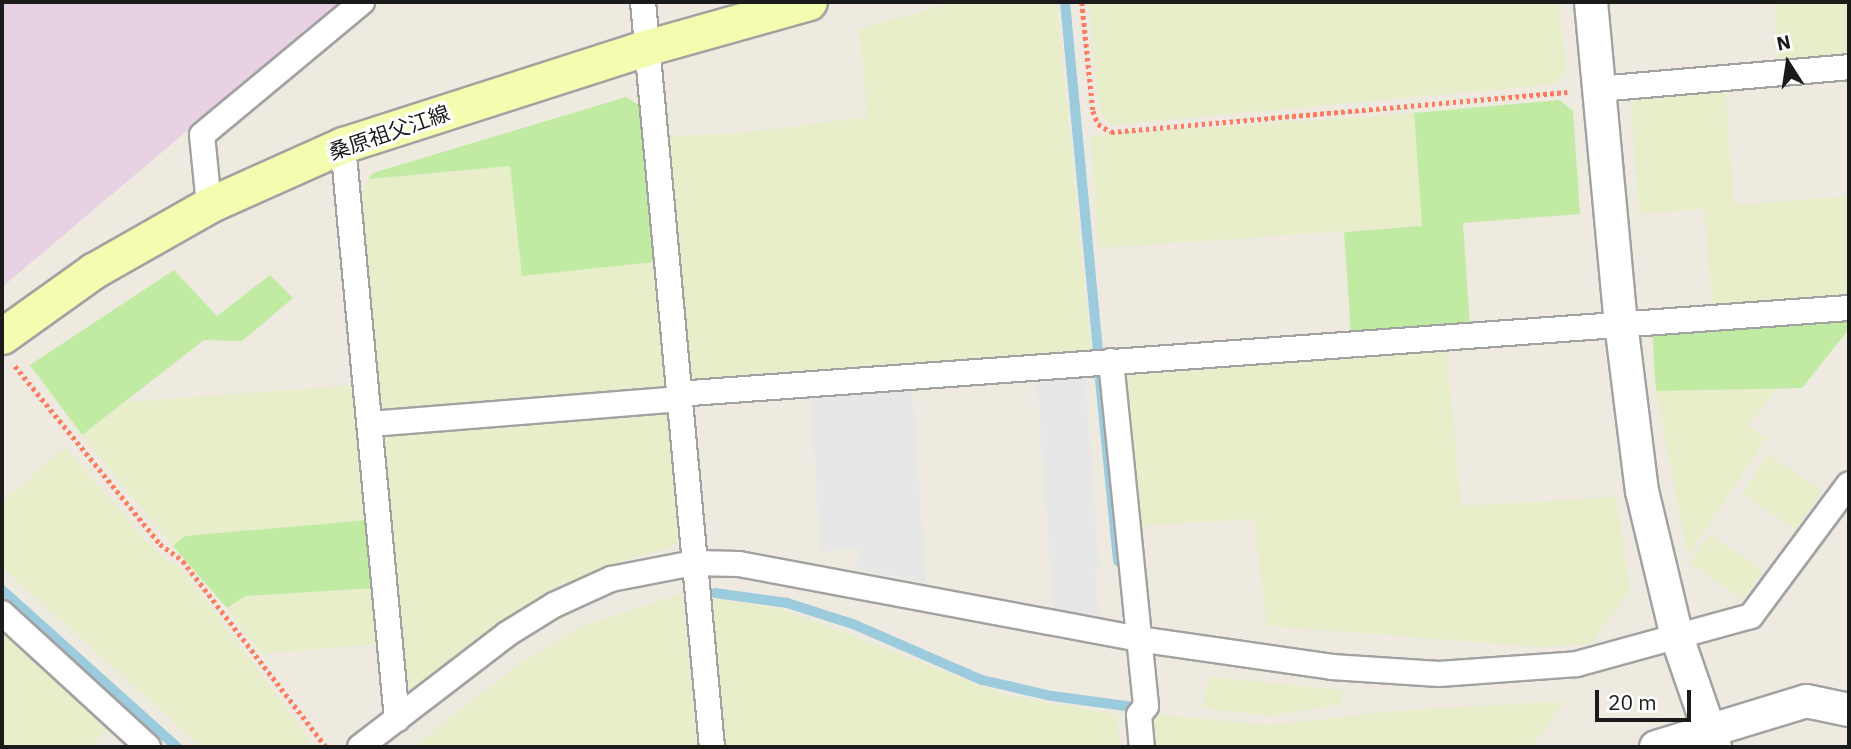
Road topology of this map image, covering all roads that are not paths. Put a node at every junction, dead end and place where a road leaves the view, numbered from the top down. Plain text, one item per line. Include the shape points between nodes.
1 (362, 2) edge
2 (643, 2) edge
3 (809, 2) edge
4 (1591, 2) edge
5 (649, 47) junction
6 (1849, 67) edge
7 (1599, 89) junction
8 (343, 145) junction
9 (209, 205) junction
10 (1849, 309) edge
11 (1621, 323) junction
12 (6, 348) edge
13 (1111, 361) junction
14 (678, 397) junction
15 (370, 424) junction
16 (1849, 484) edge
17 (693, 563) junction
18 (2, 613) edge
19 (1677, 637) junction
20 (1138, 639) junction
21 (1849, 710) edge
22 (397, 719) junction
23 (1712, 740) edge
24 (148, 747) edge
25 (360, 747) edge
26 (712, 747) edge
27 (1142, 747) edge
28 (1656, 747) edge

1 - 9 street via 202,135
2 - 5 street
3 - 5 main road, 桑原祖父江線
4 - 7 street
5 - 8 main road, 桑原祖父江線
5 - 14 street
6 - 7 street
7 - 11 street
8 - 9 main road, 桑原祖父江線
8 - 15 street
9 - 12 main road, 桑原祖父江線 via 93,271
10 - 11 street
11 - 13 street
11 - 19 street via 1642,491
13 - 14 street
13 - 20 street
14 - 15 street
14 - 17 street
15 - 22 street
16 - 19 street via 1751,616
17 - 20 street via 739,564
17 - 22 street via 611,579 554,605
17 - 26 street
18 - 24 street
19 - 20 street via 1577,664 1439,674 1332,667
19 - 23 street
20 - 27 street via 1146,706 1139,715
21 - 23 street via 1806,701
22 - 25 street
23 - 28 street

